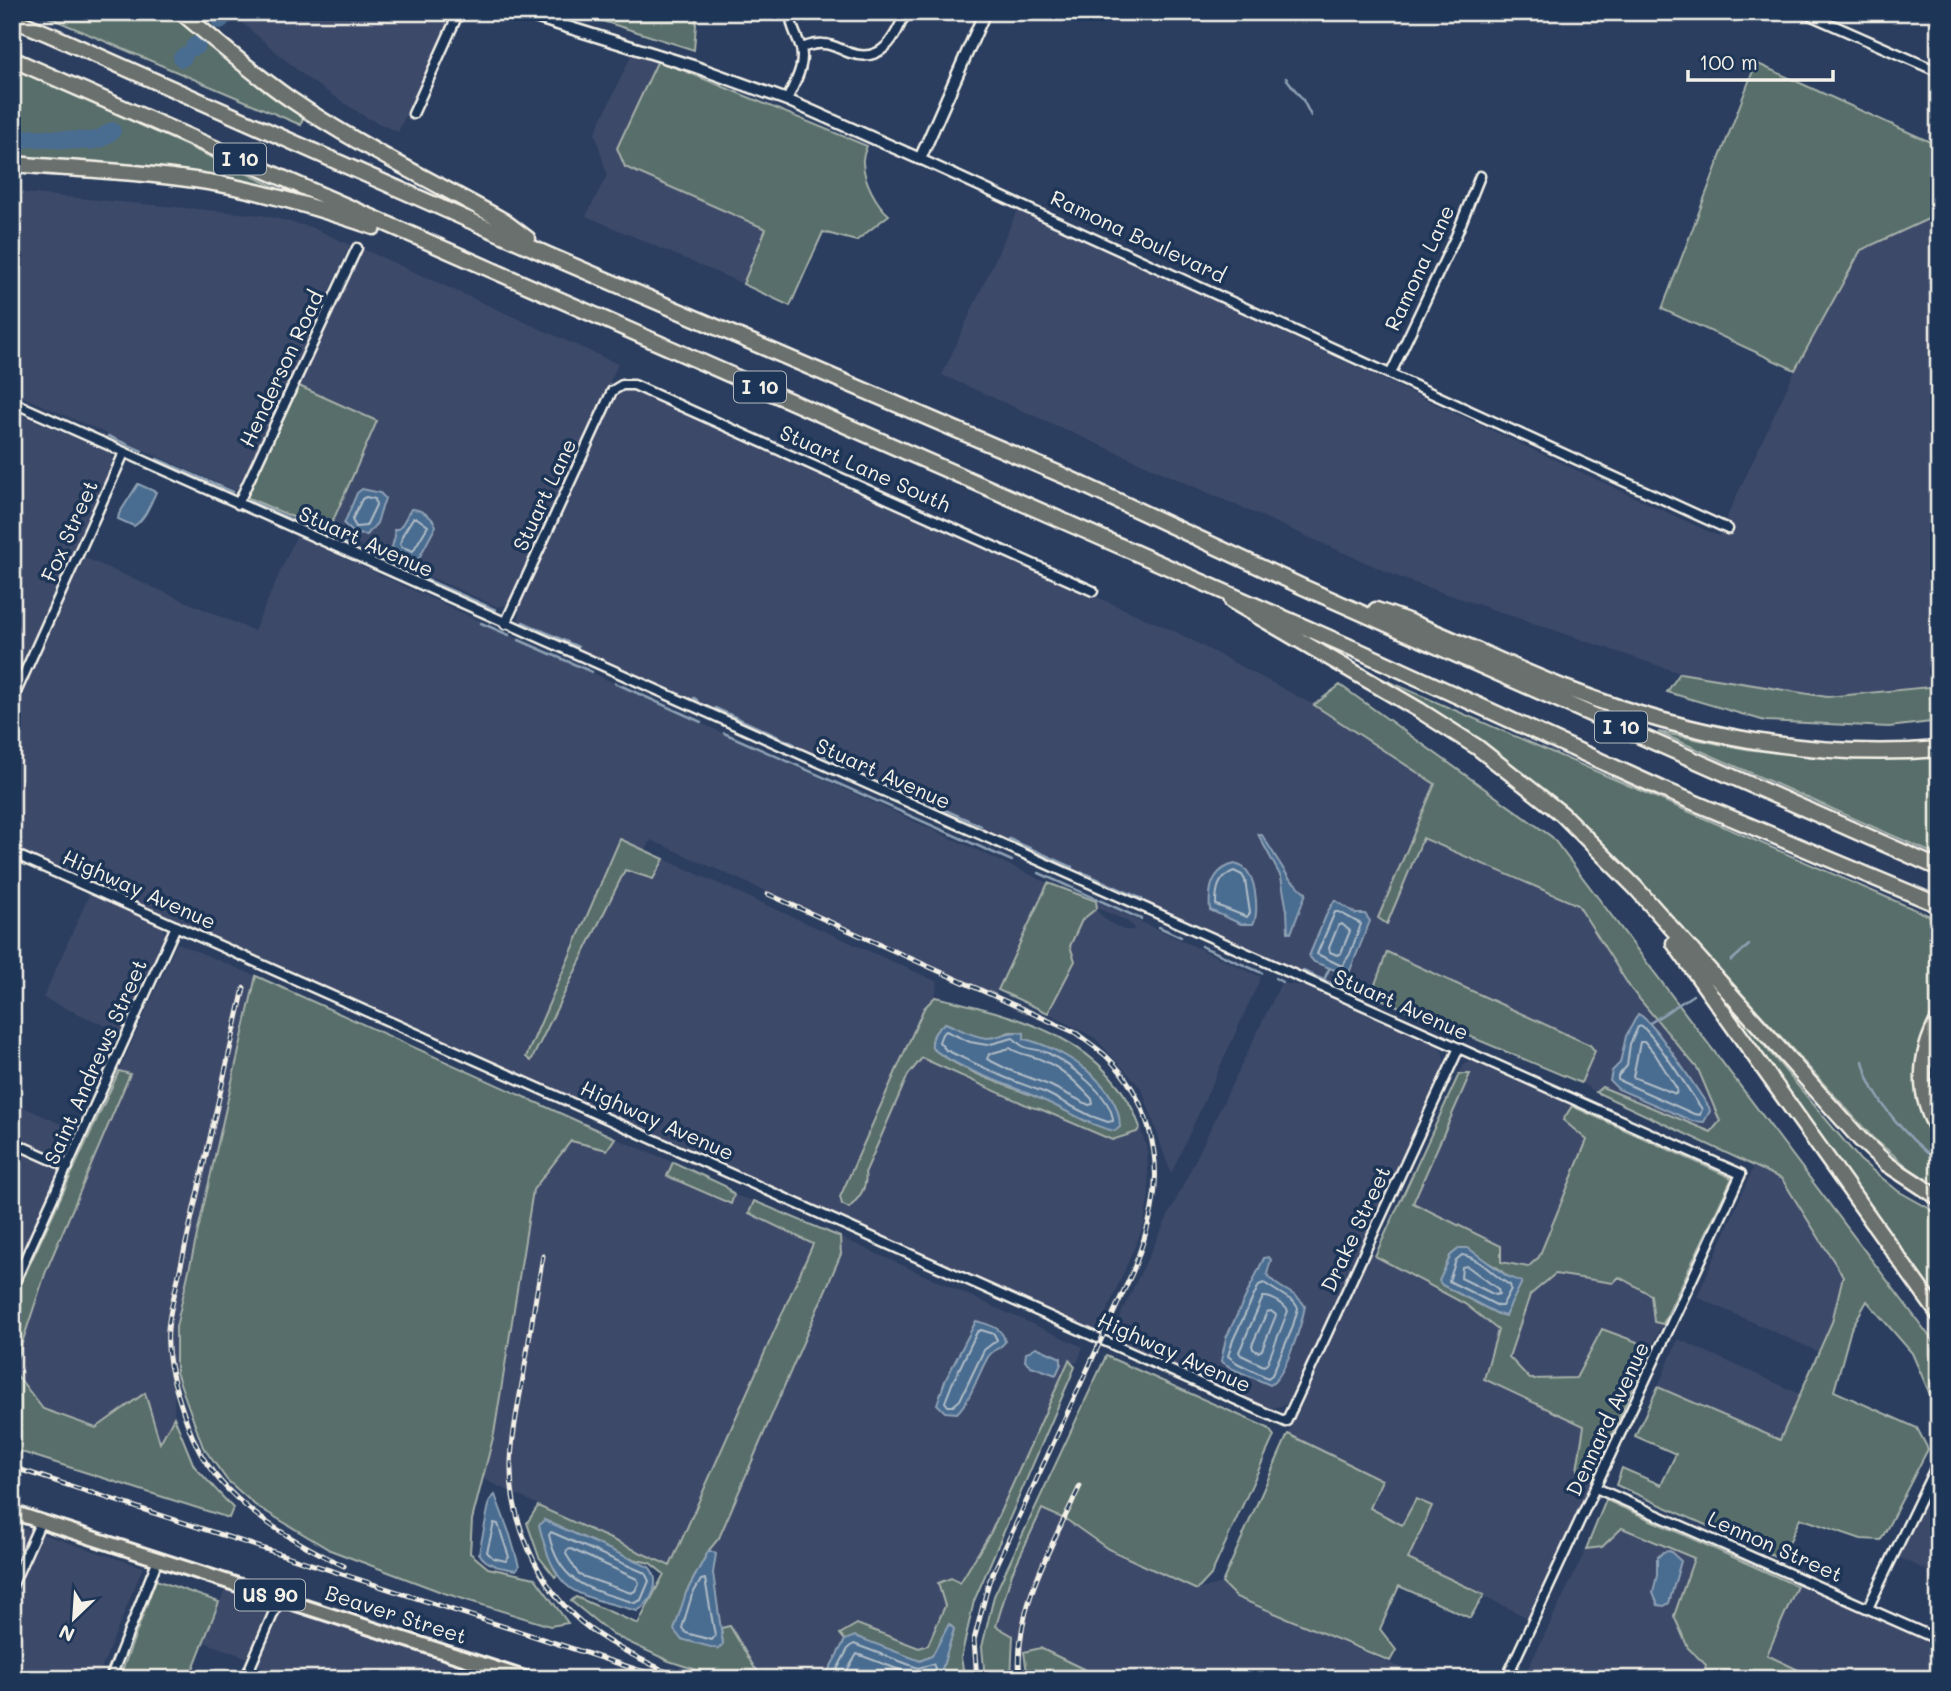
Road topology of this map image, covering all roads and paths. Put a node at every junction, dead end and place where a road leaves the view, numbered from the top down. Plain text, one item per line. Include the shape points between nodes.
1 (20, 12) edge
2 (181, 12) edge
3 (458, 12) edge
4 (519, 12) edge
5 (791, 12) edge
6 (906, 12) edge
7 (985, 12) edge
8 (1803, 12) edge
9 (12, 19) edge
10 (12, 30) edge
11 (801, 48) junction
12 (12, 59) edge
13 (1939, 72) edge
14 (787, 100) junction
15 (412, 114) dead end
16 (920, 159) junction
17 (12, 164) edge
18 (1480, 176) dead end
19 (357, 248) dead end
20 (449, 251) junction
21 (548, 255) junction
22 (1391, 373) junction
23 (622, 385) joint
24 (12, 402) edge
25 (124, 453) junction
26 (238, 504) junction
27 (1728, 529) dead end
28 (1209, 584) junction
29 (1303, 587) junction
30 (1093, 591) dead end
31 (505, 624) junction
32 (12, 701) edge
33 (1939, 749) edge
34 (14, 854) edge
35 (12, 865) edge
36 (1939, 868) edge
37 (1635, 887) junction
38 (1939, 905) edge
39 (176, 926) junction
40 (1939, 1020) edge
41 (1458, 1050) junction
42 (1939, 1132) edge
43 (12, 1142) edge
44 (68, 1167) junction
45 (1741, 1174) joint
46 (1939, 1198) edge
47 (12, 1288) edge
48 (1939, 1315) edge
49 (1286, 1422) joint
50 (1939, 1460) edge
51 (1596, 1488) junction
52 (12, 1512) edge
53 (40, 1521) junction
54 (158, 1559) junction
55 (12, 1586) edge
56 (280, 1598) junction
57 (1868, 1608) junction
58 (1939, 1640) edge
59 (110, 1679) edge
60 (245, 1679) edge
61 (528, 1679) edge
62 (1506, 1679) edge

1 - 10 main road
2 - 21 highway via 291,100 504,221
3 - 15 street
4 - 14 street, Ramona Boulevard
5 - 11 street
6 - 11 street via 894,39 871,54 850,54 825,44
7 - 16 street
8 - 13 street
9 - 21 highway, I 10, bridge
11 - 14 street via 800,72
12 - 20 highway, I 10
14 - 16 street, Ramona Boulevard
16 - 22 street, Ramona Boulevard
17 - 20 highway via 228,186
18 - 22 street, Ramona Lane
19 - 26 street, Henderson Road
20 - 28 highway, I 10
21 - 29 highway, I 10 via 1062,475
22 - 27 street, Ramona Boulevard
23 - 30 street, Stuart Lane South via 634,385
23 - 31 street, Stuart Lane via 612,391
24 - 25 street, Stuart Avenue
25 - 26 street, Stuart Avenue
25 - 32 street, Fox Street
26 - 31 street, Stuart Avenue
28 - 37 highway via 1243,610 1477,747 1562,814
28 - 38 highway, I 10 via 1662,789
29 - 33 highway via 1411,621 1573,691 1652,718 1756,741 1825,749
29 - 36 highway, I 10
31 - 41 street, Stuart Avenue
34 - 35 street
34 - 39 street, Highway Avenue
37 - 46 highway via 1860,1139 1887,1164
37 - 48 highway
39 - 44 street, Saint Andrews Street
39 - 49 street, Highway Avenue
40 - 42 highway via 1927,1042 1922,1076 1927,1107
41 - 45 street, Stuart Avenue
41 - 49 street, Drake Street
43 - 44 street
44 - 47 street, Saint Andrews Street
45 - 51 street, Dennard Avenue
50 - 57 street
51 - 57 street, Lennon Street
51 - 62 street, Dennard Avenue
52 - 53 main road, Beaver Street / US 90
53 - 54 main road, Beaver Street / US 90
53 - 55 street
54 - 56 main road, Beaver Street / US 90
54 - 59 street
56 - 60 street
56 - 61 main road, Beaver Street / US 90
57 - 58 street, Lennon Street

